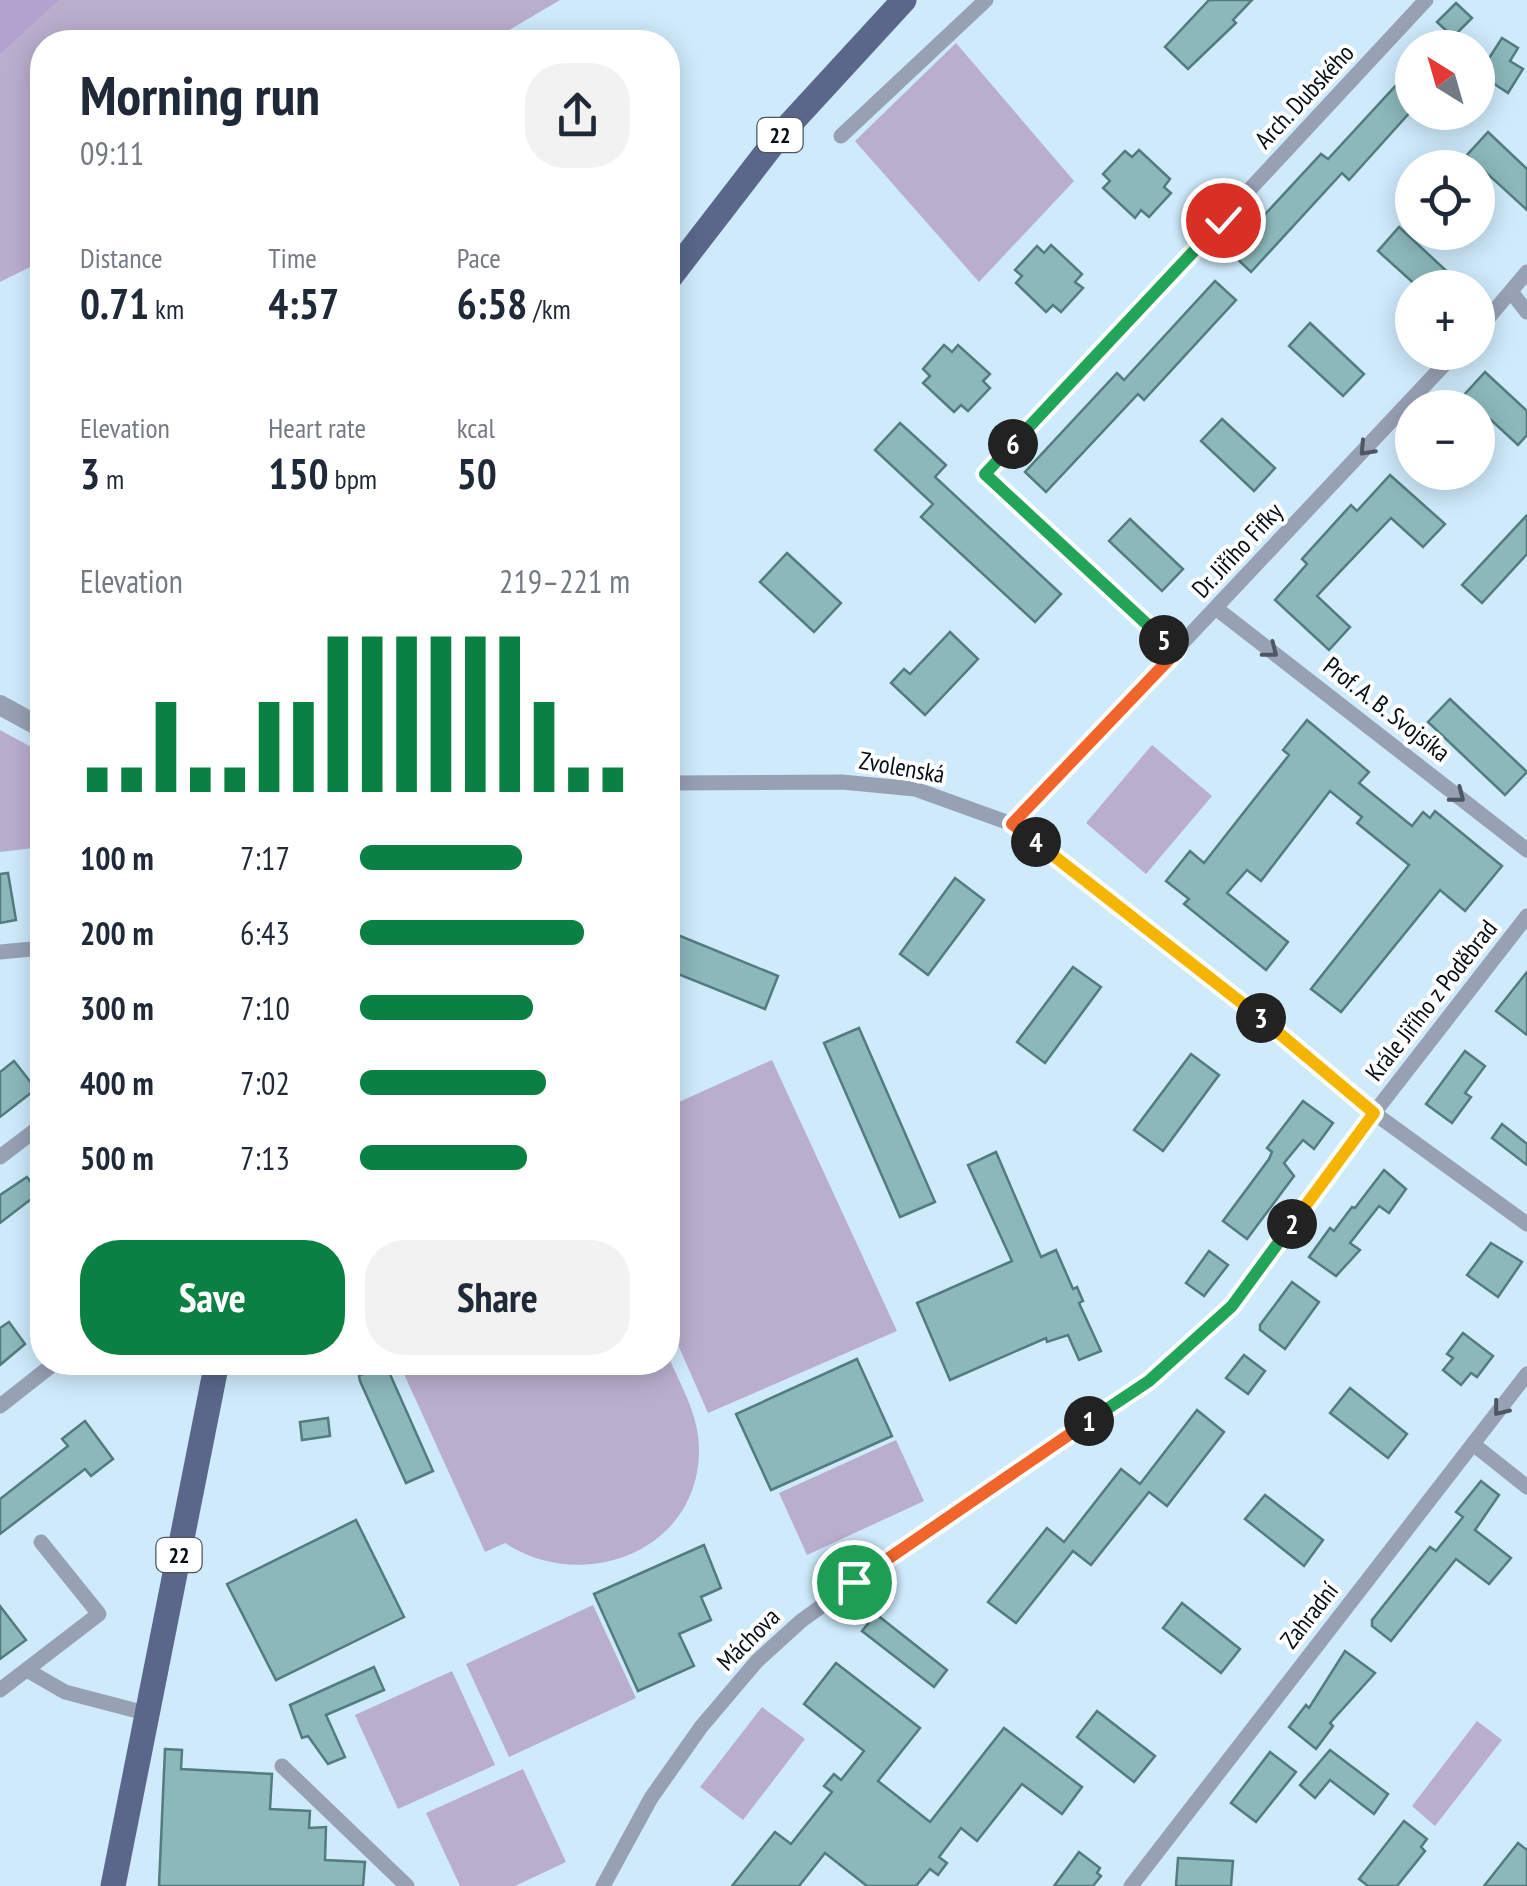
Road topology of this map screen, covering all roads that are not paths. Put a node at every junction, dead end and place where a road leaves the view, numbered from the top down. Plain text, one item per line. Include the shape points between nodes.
1 (904, 0) edge
2 (986, 0) edge
3 (1426, 0) edge
4 (841, 136) dead end
5 (680, 264) edge
6 (1527, 272) edge
7 (1512, 292) junction
8 (1495, 311) edge
9 (1527, 312) edge
10 (1439, 370) edge
11 (1216, 608) junction
12 (1176, 652) junction
13 (0, 704) edge
14 (30, 721) edge
15 (680, 783) edge
16 (1012, 824) junction
17 (1527, 850) edge
18 (1527, 916) edge
19 (30, 949) edge
20 (0, 952) edge
21 (1374, 1113) junction
22 (30, 1133) edge
23 (0, 1157) edge
24 (1527, 1224) edge
25 (1527, 1374) edge
26 (39, 1375) edge
27 (214, 1375) edge
28 (0, 1406) edge
29 (1473, 1444) junction
30 (1527, 1486) edge
31 (41, 1542) dead end
32 (27, 1670) junction
33 (0, 1690) edge
34 (149, 1714) junction
35 (282, 1766) dead end
36 (112, 1886) edge
37 (407, 1886) edge
38 (603, 1886) edge
39 (1130, 1886) edge

1 - 5 main road, 22 via 779,136
2 - 4 street
3 - 12 street, Arch. Dubského via 985,474
6 - 7 street
7 - 8 street
7 - 9 street
10 -> 11 street, Dr. Jiřího Fifky
11 - 12 street, Dr. Jiřího Fifky
11 -> 17 street, Prof. A. B. Svojsíka
12 - 16 street, Dr. Jiřího Fifky
13 - 14 street
15 - 16 street, Zvolenská via 842,782 915,789
16 - 21 street, Zvolenská
18 - 21 street, Krále Jiřího z Poděbrad
19 - 20 street
21 - 24 street, Zvolenská
21 - 38 street, Máchova via 1232,1306 1174,1361 862,1576 758,1661 650,1798
22 - 23 street
25 -> 29 street, Zahradní
26 - 28 street
27 - 34 main road, 22
29 - 30 street
29 - 39 street, Zahradní
31 - 32 street via 99,1614
32 - 33 street
32 - 34 street via 66,1692
34 - 36 main road, 22
35 - 37 street

